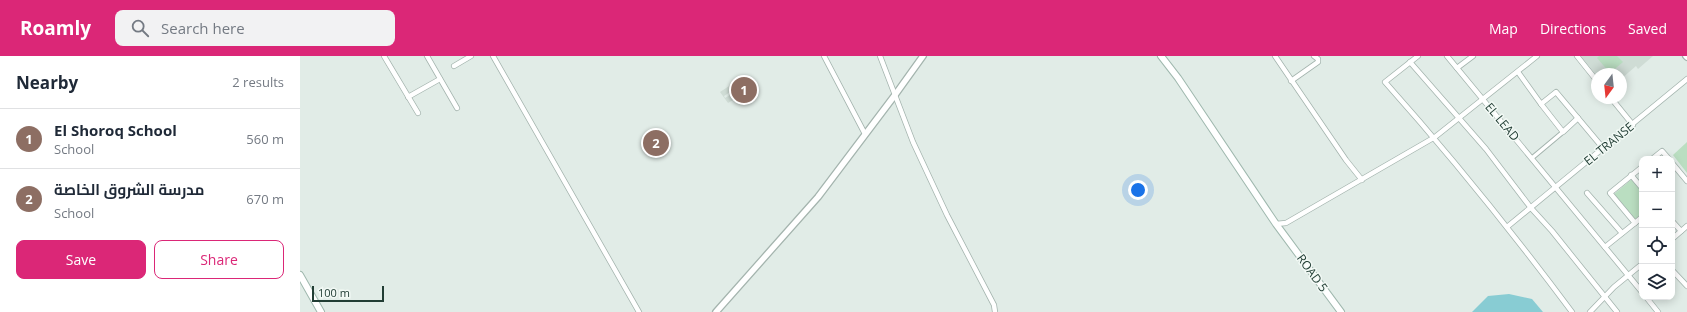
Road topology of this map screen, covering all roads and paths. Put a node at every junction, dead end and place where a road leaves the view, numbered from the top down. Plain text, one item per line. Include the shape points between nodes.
1 (384, 56) edge
2 (426, 56) edge
3 (471, 56) edge
4 (493, 56) edge
5 (824, 56) edge
6 (880, 56) edge
7 (922, 56) edge
8 (1161, 56) edge
9 (1275, 56) edge
10 (1314, 56) edge
11 (1418, 56) edge
12 (1447, 56) edge
13 (1473, 56) edge
14 (1537, 56) edge
15 (1577, 56) edge
16 (1410, 62) junction
17 (454, 66) dead end
18 (1457, 68) junction
19 (1518, 72) junction
20 (1591, 74) edge
21 (440, 79) junction
22 (1687, 79) edge
23 (1291, 81) junction
24 (895, 95) junction
25 (408, 96) junction
26 (1483, 99) junction
27 (1541, 104) junction
28 (1616, 104) edge
29 (457, 108) dead end
30 (418, 113) dead end
31 (1459, 118) junction
32 (1578, 118) junction
33 (1633, 125) junction
34 (1563, 132) junction
35 (865, 134) junction
36 (1435, 138) junction
37 (1603, 148) junction
38 (1655, 156) edge
39 (1667, 156) edge
40 (1532, 158) junction
41 (1675, 166) edge
42 (1639, 169) edge
43 (1631, 175) junction
44 (1362, 180) junction
45 (1687, 180) edge
46 (1639, 184) edge
47 (1556, 188) junction
48 (1587, 194) dead end
49 (1531, 208) junction
50 (1639, 220) edge
51 (1635, 223) junction
52 (1276, 224) junction
53 (1675, 224) edge
54 (1687, 226) edge
55 (1507, 227) junction
56 (1681, 231) junction
57 (1622, 233) junction
58 (1675, 236) edge
59 (1606, 247) junction
60 (1639, 267) edge
61 (1675, 273) edge
62 (300, 275) edge
63 (1629, 275) junction
64 (1687, 286) edge
65 (1639, 288) edge
66 (1606, 297) junction
67 (1648, 300) edge
68 (322, 312) edge
69 (639, 312) edge
70 (716, 312) edge
71 (995, 312) edge
72 (1341, 312) edge
73 (1572, 312) edge
74 (1590, 312) edge
75 (1617, 312) edge
76 (1658, 312) edge

1 - 25 street
2 - 21 street
3 - 17 street
4 - 69 street
5 - 35 street
6 - 24 street
7 - 24 street
8 - 52 main road, ROAD 5
9 - 23 street
10 - 23 street via 1318,62
11 - 16 street
12 - 18 street, EL LEAD
13 - 18 street
14 - 19 street
15 - 20 street
16 - 31 street
16 - 36 street via 1385,82
18 - 26 street, EL LEAD
19 - 26 street
19 - 27 street
21 - 25 street
21 - 29 street
22 - 33 street, EL TRANSE
23 - 44 street
24 - 35 street
24 - 71 street via 913,142 947,215 994,305
25 - 30 street
26 - 31 street
26 - 40 street, EL LEAD
27 - 32 street via 1556,92
27 - 34 street
28 - 33 street
31 - 36 street
31 - 49 street via 1486,148
32 - 34 street
32 - 37 street
33 - 37 street, EL TRANSE
34 - 40 street
35 - 70 street via 818,197
36 - 44 street
36 - 55 street
37 - 47 street, EL TRANSE
38 - 39 street via 1662,150
40 - 47 street, EL LEAD
41 - 45 street
42 - 43 street
43 - 46 street
43 - 51 street via 1610,193
44 - 52 street via 1286,223
47 - 49 street, EL TRANSE
47 - 59 street, EL LEAD
48 - 57 street
49 - 55 street, EL TRANSE
49 - 66 street
50 - 51 street
51 - 57 street
52 - 72 main road, ROAD 5
53 - 56 street
54 - 56 street
55 - 73 street
56 - 58 street
57 - 59 street
59 - 63 street, EL LEAD
60 - 63 street
61 - 64 street
62 - 68 main road
63 - 65 street, EL LEAD
63 - 66 street
66 - 74 street
66 - 75 street
67 - 76 street

